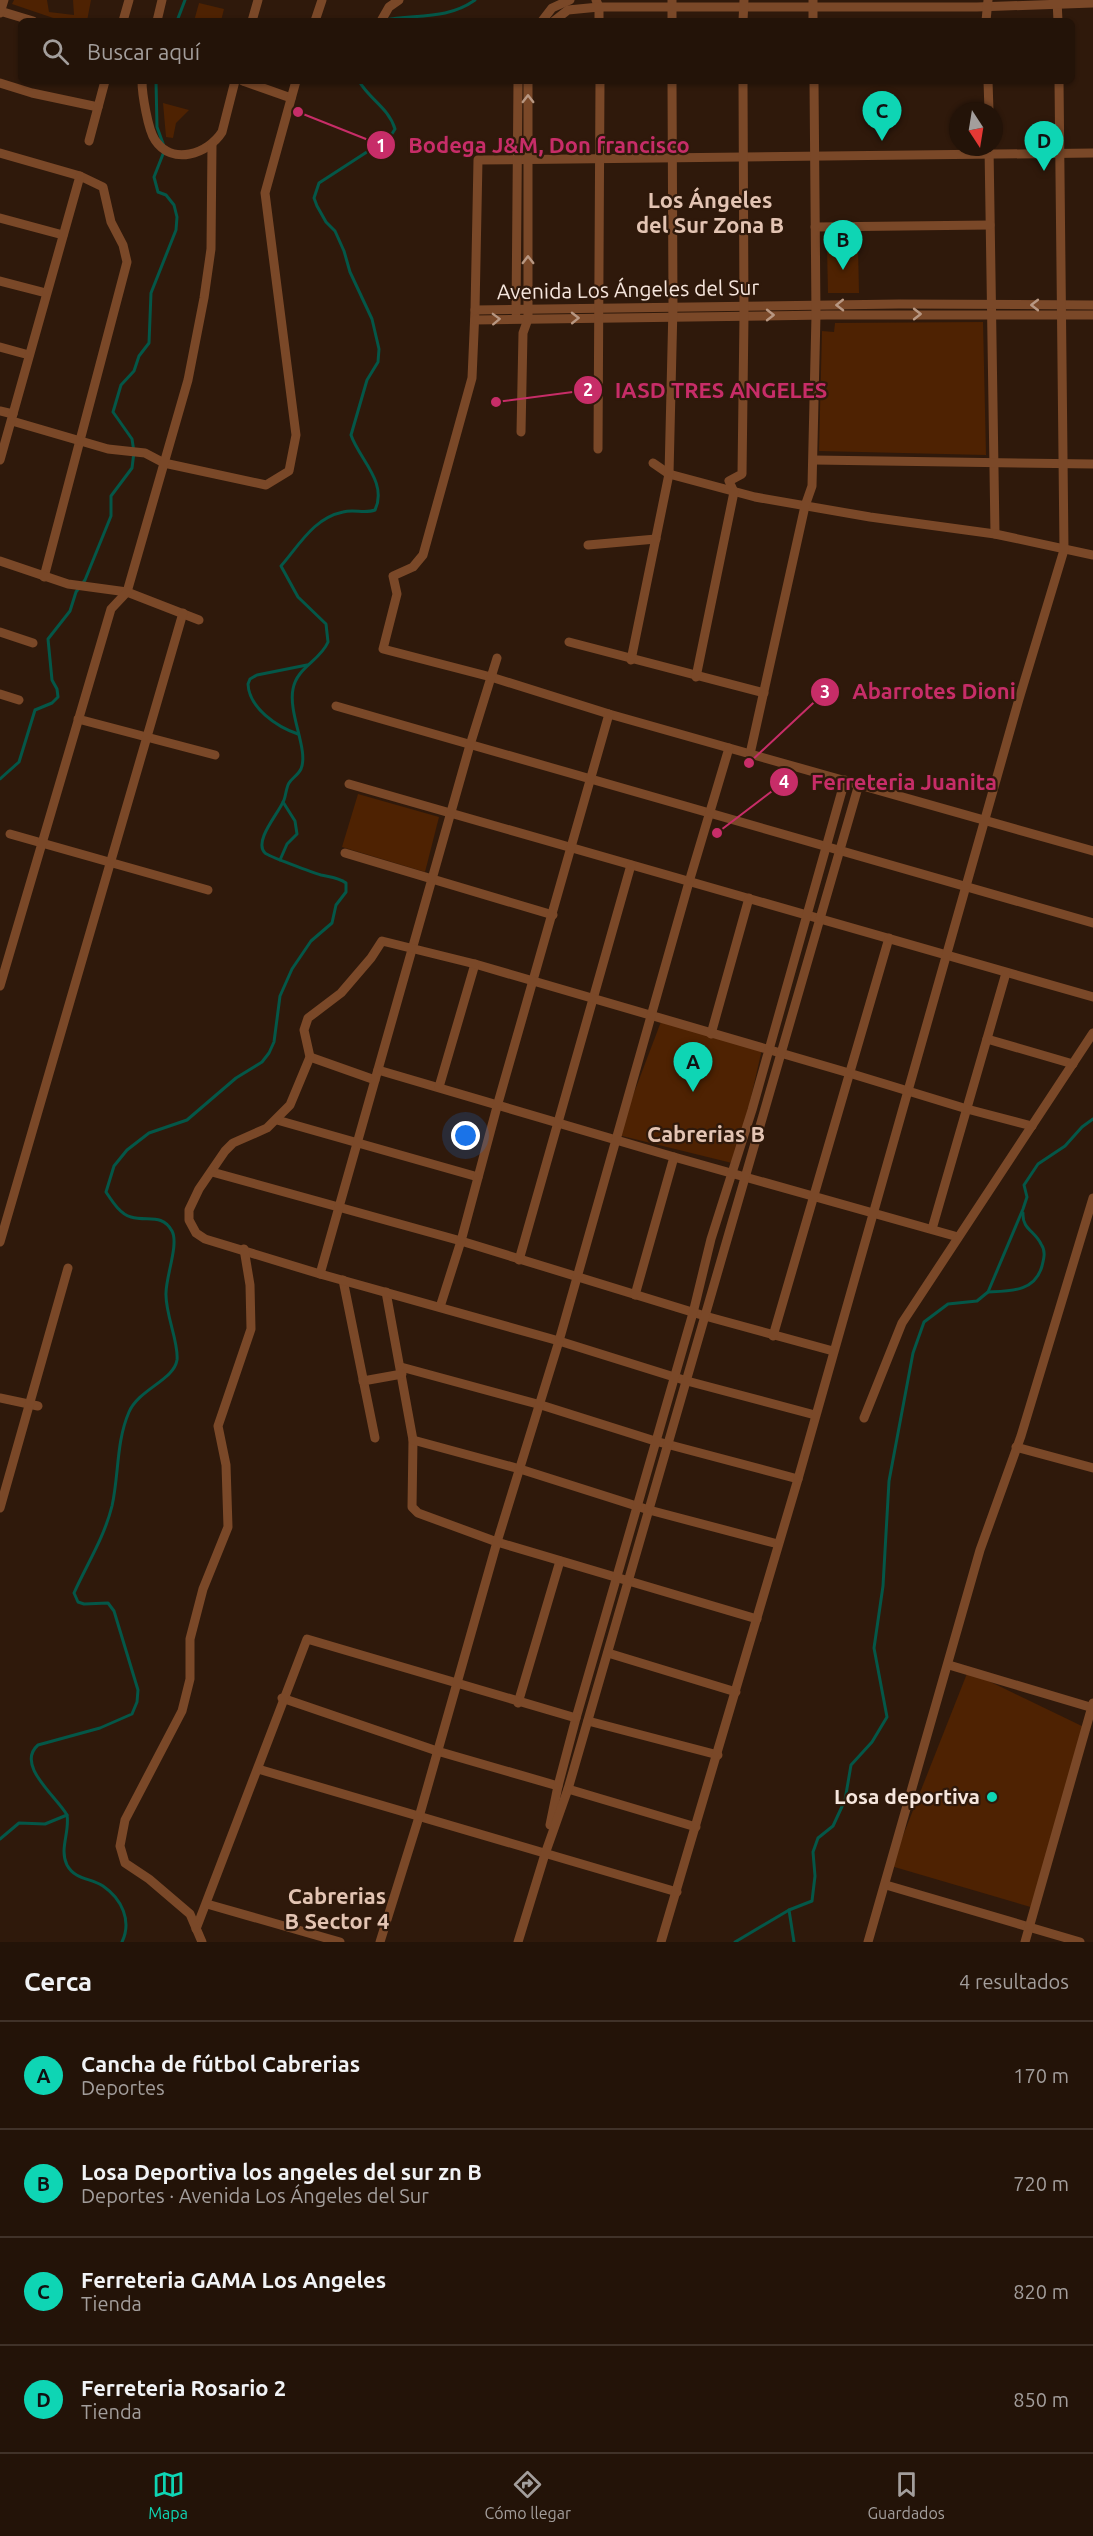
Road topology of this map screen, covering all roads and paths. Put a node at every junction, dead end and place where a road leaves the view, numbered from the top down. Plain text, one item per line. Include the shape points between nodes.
1 (4, 0) edge
2 (129, 0) edge
3 (162, 0) edge
4 (258, 0) edge
5 (322, 0) edge
6 (399, 0) edge
7 (548, 0) edge
8 (570, 0) edge
9 (1056, 1) edge
10 (672, 3) edge
11 (743, 3) edge
12 (987, 3) edge
13 (1093, 3) edge
14 (597, 4) edge
15 (813, 4) edge
16 (857, 4) edge
17 (923, 4) edge
18 (0, 12) edge
19 (22, 18) edge
20 (124, 18) edge
21 (158, 18) edge
22 (253, 18) edge
23 (316, 18) edge
24 (383, 18) edge
25 (548, 18) edge
26 (986, 18) edge
27 (1058, 18) edge
28 (0, 83) edge
29 (104, 84) edge
30 (142, 84) edge
31 (234, 84) edge
32 (251, 84) edge
33 (295, 84) edge
34 (518, 84) edge
35 (528, 84) edge
36 (600, 84) edge
37 (672, 84) edge
38 (743, 84) edge
39 (814, 84) edge
40 (988, 84) edge
41 (1059, 84) edge
42 (291, 98) junction
43 (989, 102) edge
44 (98, 107) junction
45 (89, 141) dead end
46 (212, 144) junction
47 (949, 152) edge
48 (1003, 152) edge
49 (0, 153) edge
50 (1093, 153) edge
51 (1060, 154) junction
52 (743, 156) junction
53 (814, 156) junction
54 (989, 156) edge
55 (672, 157) junction
56 (600, 158) junction
57 (523, 159) junction
58 (80, 176) junction
59 (0, 218) edge
60 (990, 225) junction
61 (815, 227) junction
62 (63, 236) junction
63 (0, 281) edge
64 (46, 293) junction
65 (1093, 305) edge
66 (599, 307) junction
67 (516, 308) junction
68 (528, 308) junction
69 (475, 310) junction
70 (816, 310) junction
71 (992, 310) junction
72 (1062, 310) junction
73 (672, 311) junction
74 (744, 311) junction
75 (1093, 315) edge
76 (599, 318) junction
77 (517, 319) junction
78 (528, 319) junction
79 (475, 320) junction
80 (523, 333) junction
81 (0, 347) edge
82 (30, 355) junction
83 (0, 411) edge
84 (12, 418) junction
85 (521, 432) dead end
86 (81, 441) junction
87 (598, 449) dead end
88 (0, 460) edge
89 (814, 460) junction
90 (164, 463) junction
91 (652, 463) dead end
92 (993, 464) junction
93 (1065, 464) junction
94 (1093, 464) edge
95 (669, 474) junction
96 (734, 492) junction
97 (805, 506) junction
98 (995, 534) junction
99 (656, 539) junction
100 (588, 545) dead end
101 (1064, 550) junction
102 (1093, 555) edge
103 (0, 561) edge
104 (44, 577) junction
105 (127, 592) junction
106 (183, 613) junction
107 (200, 620) dead end
108 (0, 632) edge
109 (569, 642) dead end
110 (33, 643) dead end
111 (497, 658) dead end
112 (631, 660) junction
113 (491, 677) junction
114 (696, 677) junction
115 (764, 693) junction
116 (0, 694) edge
117 (19, 700) dead end
118 (336, 706) dead end
119 (609, 714) junction
120 (78, 719) junction
121 (148, 738) junction
122 (470, 745) junction
123 (729, 748) junction
124 (750, 754) junction
125 (215, 755) dead end
126 (590, 780) junction
127 (845, 780) junction
128 (349, 784) dead end
129 (860, 784) junction
130 (452, 813) junction
131 (708, 814) junction
132 (986, 820) junction
133 (10, 834) dead end
134 (42, 843) junction
135 (572, 847) junction
136 (826, 847) junction
137 (839, 851) junction
138 (1093, 851) edge
139 (345, 853) dead end
140 (112, 863) junction
141 (631, 865) junction
142 (432, 880) junction
143 (688, 882) junction
144 (966, 888) junction
145 (208, 890) dead end
146 (750, 898) junction
147 (808, 914) junction
148 (553, 915) junction
149 (820, 918) junction
150 (1093, 923) edge
151 (889, 938) junction
152 (413, 948) junction
153 (947, 956) junction
154 (475, 964) junction
155 (1006, 973) junction
156 (534, 982) junction
157 (0, 986) edge
158 (1093, 997) edge
159 (591, 1000) junction
160 (651, 1016) junction
161 (1093, 1033) edge
162 (711, 1034) junction
163 (987, 1039) junction
164 (769, 1050) junction
165 (781, 1054) junction
166 (310, 1057) junction
167 (1073, 1064) junction
168 (378, 1070) junction
169 (849, 1073) junction
170 (375, 1080) junction
171 (439, 1087) junction
172 (909, 1091) junction
173 (498, 1103) junction
174 (967, 1109) junction
175 (277, 1120) junction
176 (557, 1123) junction
177 (1032, 1126) junction
178 (616, 1140) junction
179 (357, 1144) junction
180 (674, 1157) junction
181 (212, 1172) junction
182 (733, 1173) junction
183 (478, 1177) junction
184 (746, 1177) junction
185 (814, 1196) junction
186 (1093, 1198) edge
187 (338, 1209) junction
188 (874, 1212) junction
189 (932, 1229) junction
190 (958, 1237) junction
191 (461, 1241) junction
192 (0, 1242) edge
193 (244, 1249) junction
194 (519, 1260) junction
195 (68, 1268) dead end
196 (320, 1274) junction
197 (576, 1278) junction
198 (343, 1280) junction
199 (386, 1292) junction
200 (635, 1295) junction
201 (441, 1307) junction
202 (693, 1313) junction
203 (705, 1316) junction
204 (773, 1336) junction
205 (559, 1341) junction
206 (833, 1351) junction
207 (401, 1371) junction
208 (674, 1377) junction
209 (687, 1381) junction
210 (363, 1382) junction
211 (0, 1398) edge
212 (34, 1405) junction
213 (540, 1405) junction
214 (815, 1415) junction
215 (864, 1418) dead end
216 (375, 1438) dead end
217 (413, 1440) junction
218 (655, 1441) junction
219 (669, 1445) junction
220 (1016, 1448) junction
221 (1093, 1468) edge
222 (520, 1469) junction
223 (798, 1479) junction
224 (637, 1506) junction
225 (0, 1508) edge
226 (649, 1510) junction
227 (497, 1542) junction
228 (778, 1544) junction
229 (560, 1561) junction
230 (618, 1576) junction
231 (629, 1580) junction
232 (757, 1619) junction
233 (608, 1653) junction
234 (949, 1665) junction
235 (457, 1684) junction
236 (736, 1692) junction
237 (282, 1698) junction
238 (518, 1703) junction
239 (1093, 1706) edge
240 (576, 1718) junction
241 (588, 1720) junction
242 (437, 1750) junction
243 (718, 1755) junction
244 (258, 1769) junction
245 (558, 1786) junction
246 (568, 1789) junction
247 (419, 1817) junction
248 (696, 1827) junction
249 (545, 1854) junction
250 (886, 1885) junction
251 (677, 1892) junction
252 (207, 1904) junction
253 (1029, 1927) junction
254 (196, 1929) junction
255 (202, 1942) edge
256 (340, 1942) edge
257 (380, 1942) edge
258 (518, 1942) edge
259 (661, 1942) edge
260 (868, 1942) edge
261 (1024, 1942) edge
262 (1080, 1942) edge

1 - 18 street
2 - 20 street
3 - 21 street
4 - 22 street
5 - 23 street
6 - 24 street
7 - 25 street
8 - 25 street via 558,4
9 - 12 street via 1050,6
9 - 13 street
9 - 27 street
10 - 11 street
10 - 14 street
11 - 15 street
12 - 17 street
12 - 26 street
14 - 25 street
15 - 16 street
16 - 17 street
18 - 19 street
28 - 44 street
29 - 44 street
30 - 46 street via 150,129 160,146 175,153 191,154
31 - 46 street via 222,132
32 - 42 street
33 - 42 street
34 - 57 street
57 -> 35 street
36 - 56 street
37 - 55 street
38 - 52 street
39 - 53 street
40 - 43 street
41 - 51 street
42 - 90 street via 265,194 296,435 289,471 266,485
44 - 45 street
46 - 90 street via 212,249 188,380
47 - 53 street
48 - 51 street
49 - 58 street
50 - 51 street
51 - 72 street
52 - 53 street
52 - 55 street
52 - 74 street
53 - 61 street
54 - 60 street
55 - 56 street
55 - 73 street
56 - 57 street
56 - 66 street
57 - 67 street
68 -> 57 street
57 - 69 street via 478,160
58 - 62 street
58 - 86 street via 103,187 111,222 127,262
59 - 62 street
60 - 61 street
60 - 71 street
61 - 70 street
62 - 64 street
63 - 64 street
64 - 82 street
65 - 72 street
66 - 68 street, Avenida Los Ángeles del Sur
66 - 73 street, Avenida Los Ángeles del Sur
66 - 76 street
67 - 68 street, Avenida Los Ángeles del Sur
67 - 69 street, Avenida Los Ángeles del Sur
67 - 77 street
68 - 78 street
69 - 79 street, Avenida Los Ángeles del Sur
70 - 71 street, Avenida Los Ángeles del Sur
70 - 74 street, Avenida Los Ángeles del Sur
70 - 89 street
71 - 72 street, Avenida Los Ángeles del Sur
71 - 92 street
72 - 75 street
72 - 93 street
73 - 74 street, Avenida Los Ángeles del Sur
73 - 76 street, Avenida Los Ángeles del Sur
73 - 95 street
74 - 96 street via 741,474 729,481
78 -> 76 street, Avenida Los Ángeles del Sur
76 - 87 street
77 - 78 street, Avenida Los Ángeles del Sur
79 -> 77 street, Avenida Los Ángeles del Sur
77 - 80 street
78 - 80 street
79 - 113 street via 472,378 423,555 413,567 393,576 397,594 382,649
80 - 85 street
81 - 82 street
82 - 84 street
83 - 84 street
84 - 86 street
84 - 88 street
86 - 90 street via 145,453
86 - 104 street
89 - 92 street
89 - 97 street via 812,486
90 - 105 street
91 - 95 street
92 - 93 street
92 - 98 street
93 - 94 street
93 - 101 street
95 - 96 street
95 - 99 street
96 - 97 street
96 - 114 street
97 - 98 street
97 - 115 street
98 - 101 street
99 - 100 street
99 - 112 street
101 - 102 street
101 - 132 street
103 - 104 street
104 - 105 street via 98,590
105 - 106 street
105 - 120 street via 111,609
106 - 107 street
106 - 121 street
108 - 110 street
109 - 112 street
111 - 113 street
112 - 114 street
113 - 119 street
113 - 122 street
114 - 115 street
115 - 124 street
116 - 117 street
118 - 122 street
119 - 123 street
119 - 126 street
120 - 121 street
120 - 134 street
121 - 125 street
121 - 140 street
122 - 126 street
122 - 130 street
123 - 124 street
123 - 131 street
124 - 127 street
126 - 131 street
126 - 135 street
127 - 129 street
127 - 136 street
128 - 130 street
129 - 132 street
129 - 137 street
130 - 135 street
130 - 142 street
131 - 136 street
131 - 143 street
132 - 138 street
132 - 144 street
133 - 134 street
134 - 140 street
134 - 157 street
135 - 141 street
135 - 148 street
136 - 137 street
136 - 147 street
137 - 144 street
137 - 149 street
139 - 142 street
140 - 145 street
140 - 192 street
141 - 143 street
141 - 159 street
142 - 148 street
142 - 152 street
143 - 146 street
143 - 160 street
144 - 150 street
144 - 153 street
146 - 147 street
146 - 162 street
147 - 149 street
147 - 164 street
148 - 156 street
149 - 151 street
149 - 165 street
151 - 153 street
151 - 169 street
152 - 154 street
152 - 166 street via 382,940 346,987 312,1014 304,1030
152 - 168 street
153 - 155 street
153 - 172 street
154 - 156 street
154 - 171 street
155 - 158 street
155 - 163 street
156 - 159 street
156 - 173 street
159 - 160 street
159 - 176 street
160 - 162 street
160 - 178 street
161 - 167 street
162 - 164 street
163 - 167 street
163 - 174 street
164 - 165 street
164 - 182 street
165 - 169 street
165 - 184 street
166 - 170 street
166 - 175 street via 295,1097
167 - 177 street
168 - 170 street
168 - 171 street
169 - 172 street
169 - 185 street
170 - 179 street
171 - 173 street
172 - 174 street
172 - 188 street
173 - 176 street
173 - 183 street
174 - 177 street
174 - 189 street
175 - 179 street
175 - 181 street via 233,1143
176 - 178 street
176 - 194 street
177 - 190 street
178 - 180 street
178 - 197 street
179 - 183 street
179 - 187 street
180 - 182 street
180 - 200 street
181 - 187 street
181 - 193 street via 189,1210 192,1227 205,1239
182 - 184 street
182 - 202 street via 711,1239
183 - 191 street
184 - 185 street
184 - 203 street
185 - 188 street
185 - 204 street
186 - 220 street
187 - 191 street
187 - 196 street
188 - 189 street
188 - 206 street
189 - 190 street
190 - 215 street via 902,1323
191 - 194 street
191 - 201 street
193 - 196 street
193 - 254 street via 251,1329 218,1426 226,1465 228,1527 203,1589 190,1639 190,1679 182,1711 125,1820 120,1846 125,1863 149,1878 190,1914
194 - 197 street
195 - 212 street
196 - 198 street
197 - 200 street
197 - 205 street
198 - 199 street
198 - 210 street
199 - 201 street
199 - 207 street
200 - 202 street
201 - 205 street
202 - 203 street
202 - 208 street
203 - 204 street
203 - 209 street
204 - 206 street
205 - 208 street
205 - 213 street
206 - 214 street
207 - 210 street
207 - 213 street
207 - 217 street
208 - 209 street
208 - 218 street
209 - 214 street
209 - 219 street
210 - 216 street
211 - 212 street
212 - 225 street
213 - 218 street
213 - 222 street
214 - 223 street
217 - 222 street
217 - 227 street via 412,1507 417,1513
218 - 219 street
218 - 224 street
219 - 223 street
219 - 226 street
220 - 221 street
220 - 234 street via 980,1550
222 - 224 street
222 - 227 street
223 - 228 street
224 - 226 street
224 - 230 street
226 - 228 street
226 - 231 street
227 - 229 street
227 - 235 street
228 - 232 street
229 - 230 street
229 - 238 street
230 - 231 street
230 - 240 street
231 - 232 street
231 - 233 street
232 - 236 street
233 - 236 street
233 - 241 street
234 - 239 street
234 - 250 street
235 - 237 street via 307,1639
235 - 238 street
235 - 242 street
236 - 243 street
237 - 242 street
237 - 244 street
238 - 240 street
239 - 253 street
240 - 245 street
241 - 243 street
241 - 246 street
242 - 245 street
242 - 247 street
243 - 248 street
244 - 247 street
244 - 252 street
245 - 249 street
246 - 248 street
246 - 249 street
247 - 249 street
247 - 257 street
248 - 251 street
249 - 251 street
249 - 258 street
250 - 253 street
250 - 260 street
251 - 259 street
252 - 254 street
252 - 256 street
253 - 261 street
253 - 262 street
254 - 255 street

